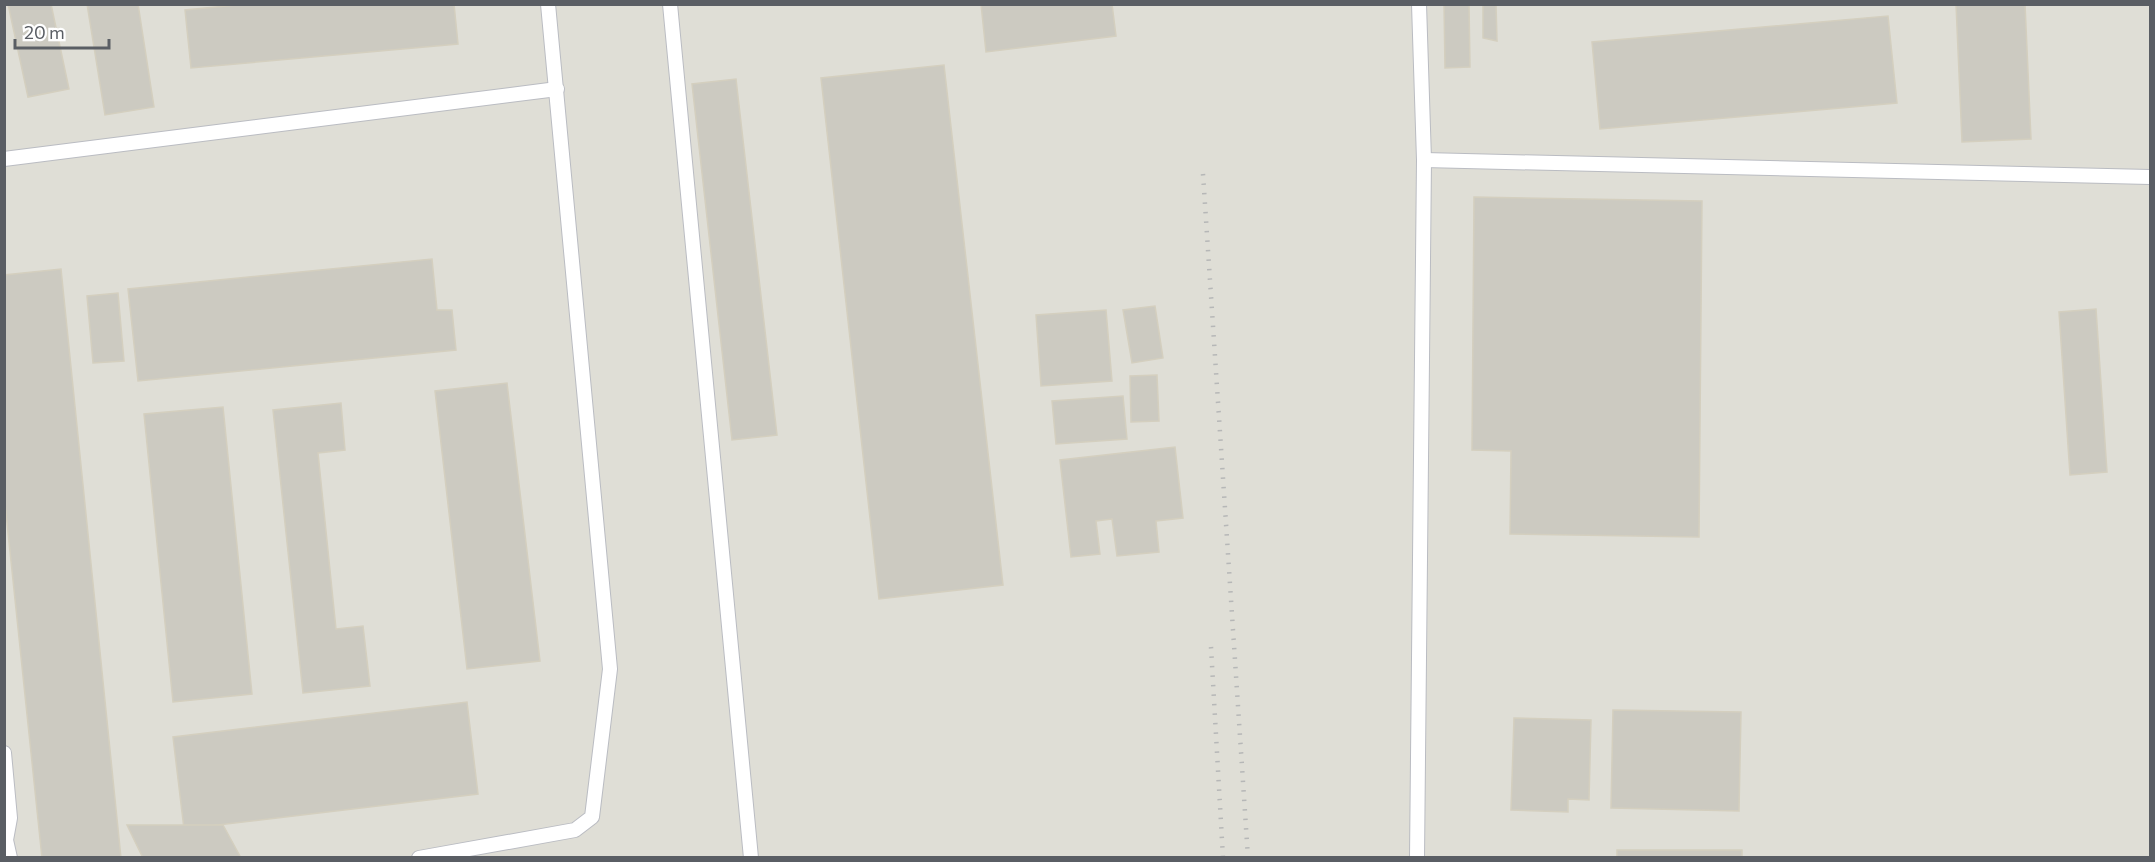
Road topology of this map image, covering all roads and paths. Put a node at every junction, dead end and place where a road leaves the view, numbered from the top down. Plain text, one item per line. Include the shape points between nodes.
1 (548, 4) edge
2 (670, 4) edge
3 (1419, 4) edge
4 (557, 89) junction
5 (4, 159) edge
6 (1424, 160) junction
7 (2151, 177) edge
8 (4, 753) edge
9 (10, 858) edge
10 (419, 858) edge
11 (751, 858) edge
12 (1417, 858) edge

1 - 4 lane
2 - 11 lane
3 - 6 lane
4 - 5 lane
4 - 10 lane via 610,669 592,817 575,830
6 - 7 lane
6 - 12 lane
8 - 9 lane

